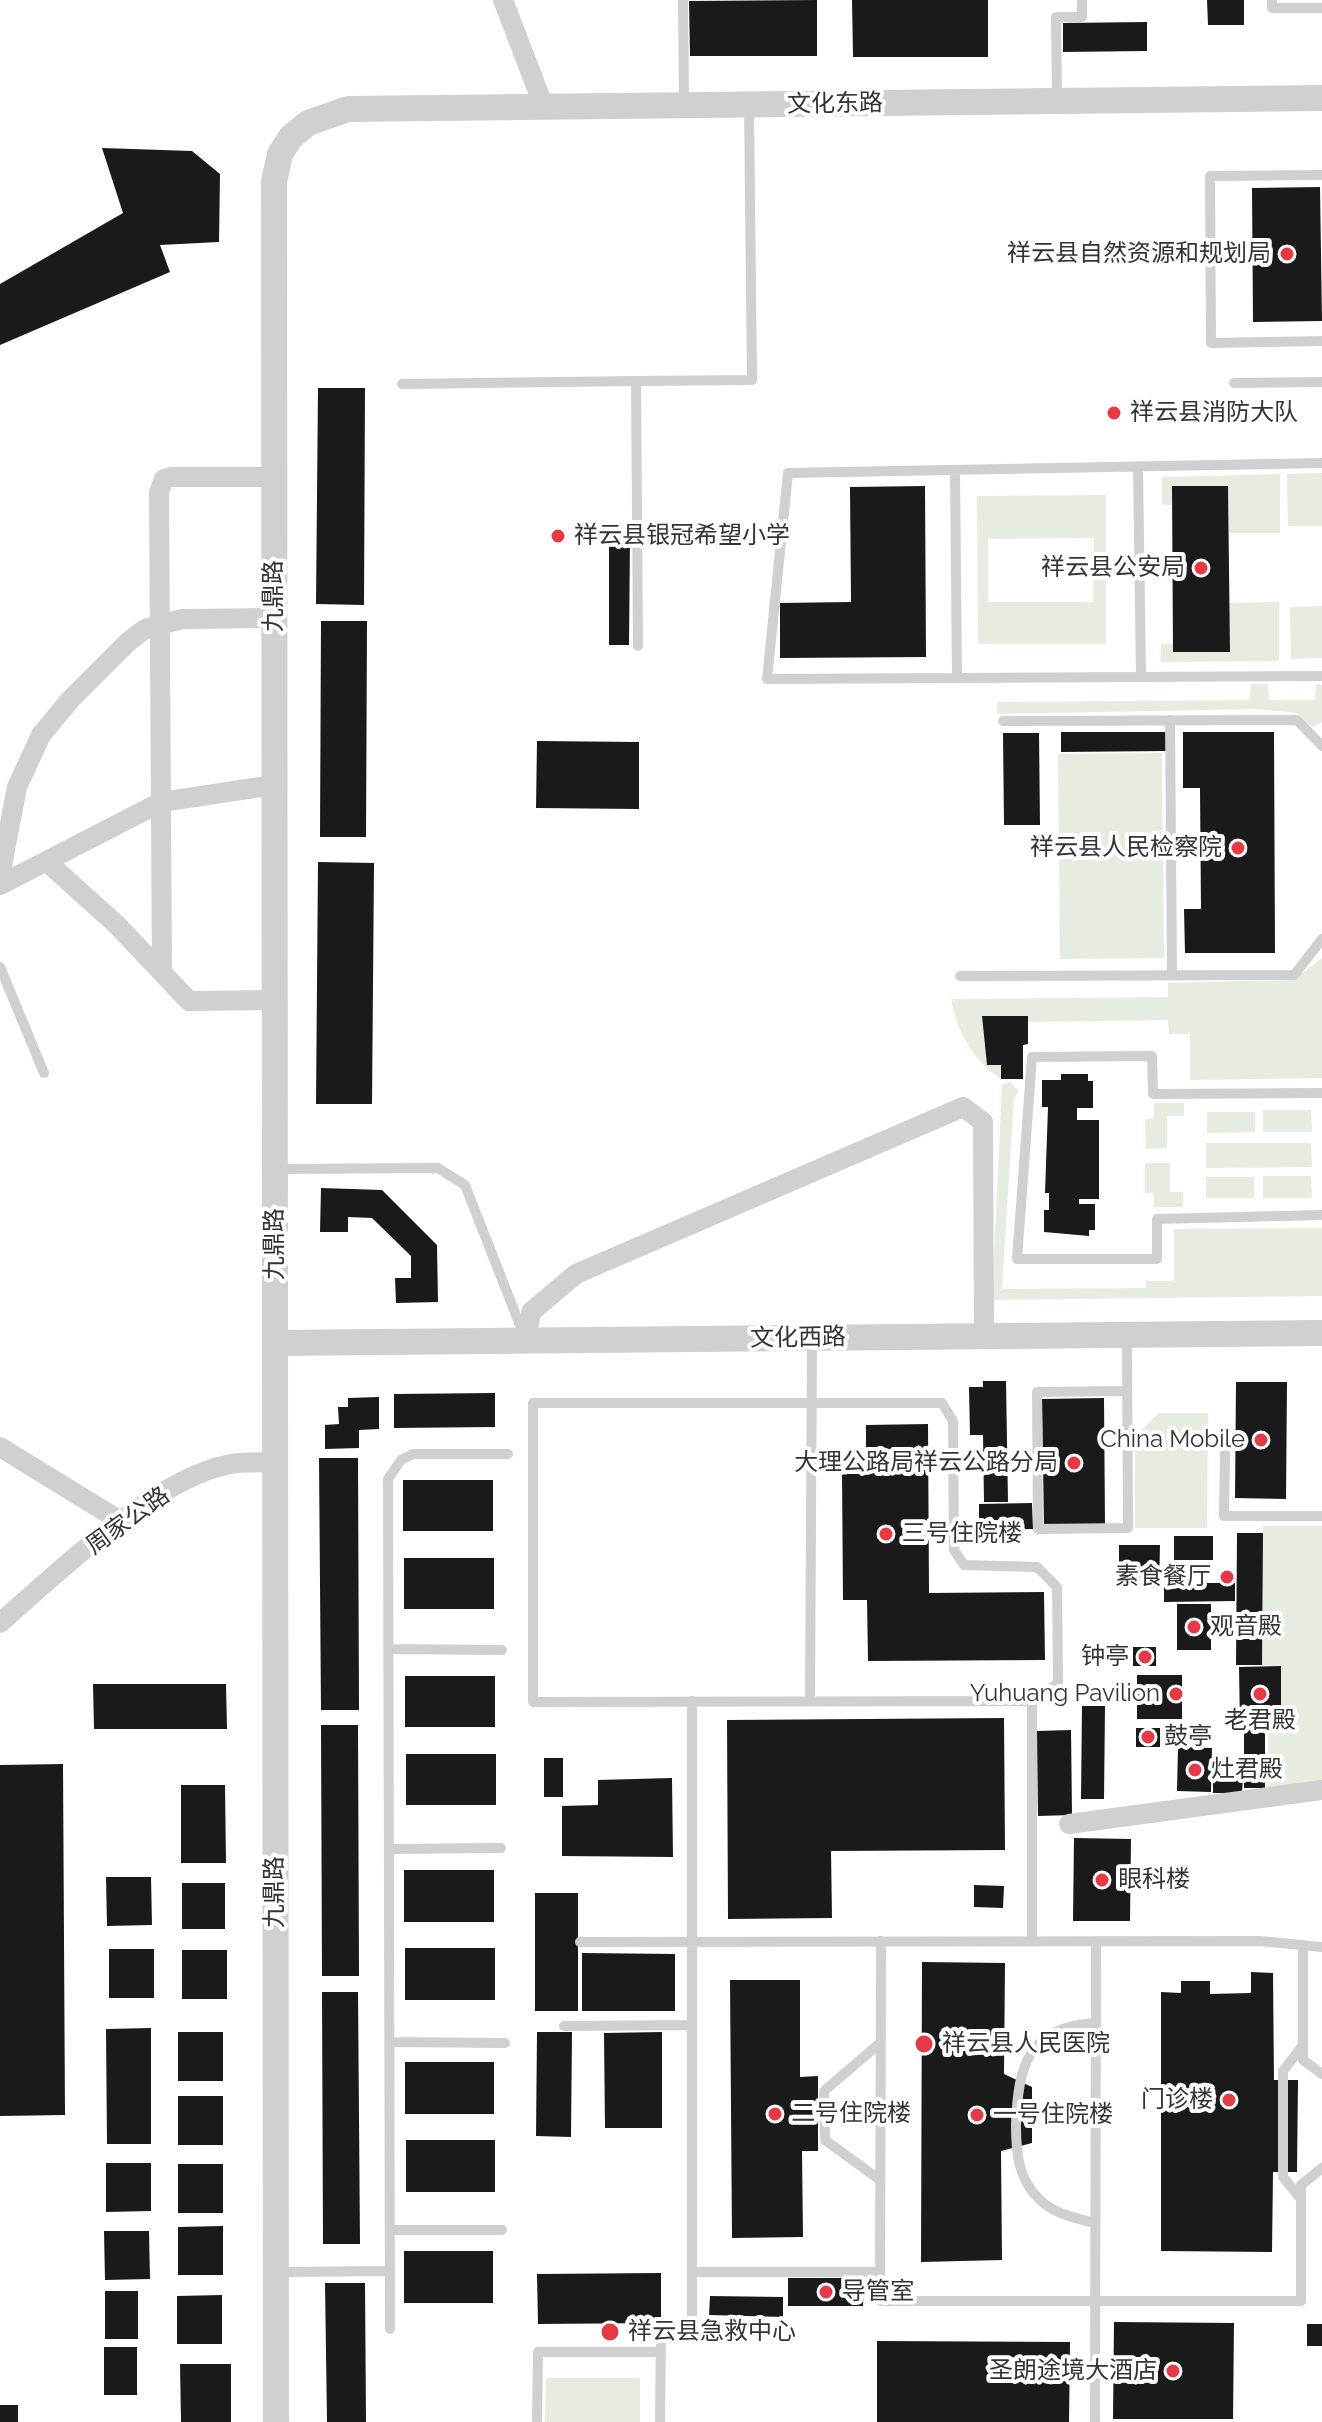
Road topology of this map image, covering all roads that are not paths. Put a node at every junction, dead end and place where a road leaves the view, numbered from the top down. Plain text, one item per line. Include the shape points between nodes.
1 (503, 0) edge
2 (683, 0) edge
3 (1082, 0) edge
4 (1272, 0) edge
5 (1322, 8) edge
6 (1322, 98) edge
7 (1057, 101) junction
8 (684, 105) junction
9 (749, 105) junction
10 (544, 107) junction
11 (348, 109) joint
12 (1322, 175) edge
13 (1322, 341) edge
14 (636, 381) junction
15 (1322, 382) edge
16 (1234, 383) dead end
17 (402, 384) dead end
18 (1322, 463) edge
19 (1138, 466) junction
20 (955, 470) junction
21 (274, 477) junction
22 (274, 618) junction
23 (160, 625) junction
24 (638, 646) dead end
25 (1322, 676) edge
26 (1141, 677) junction
27 (957, 678) junction
28 (1170, 720) junction
29 (1003, 721) dead end
30 (1322, 746) edge
31 (274, 785) junction
32 (161, 802) junction
33 (46, 861) junction
34 (0, 876) edge
35 (0, 885) edge
36 (1322, 939) edge
37 (0, 967) edge
38 (162, 972) junction
39 (1172, 975) junction
40 (960, 976) dead end
41 (274, 1000) junction
42 (44, 1073) dead end
43 (1322, 1093) edge
44 (275, 1169) junction
45 (1322, 1215) edge
46 (1322, 1333) edge
47 (1127, 1335) junction
48 (984, 1336) junction
49 (812, 1338) junction
50 (526, 1341) junction
51 (275, 1343) junction
52 (1127, 1391) junction
53 (811, 1403) junction
54 (0, 1447) edge
55 (1225, 1453) dead end
56 (508, 1454) dead end
57 (275, 1462) junction
58 (1322, 1516) edge
59 (122, 1522) junction
60 (0, 1623) edge
61 (389, 1649) junction
62 (502, 1650) dead end
63 (692, 1701) junction
64 (810, 1701) junction
65 (1032, 1701) junction
66 (1322, 1790) edge
67 (1069, 1824) dead end
68 (501, 1848) dead end
69 (389, 1849) junction
70 (692, 1941) junction
71 (881, 1941) junction
72 (1032, 1941) junction
73 (1096, 1941) junction
74 (580, 1942) dead end
75 (1303, 1946) junction
76 (1322, 1947) edge
77 (1095, 2023) junction
78 (692, 2025) junction
79 (564, 2026) dead end
80 (390, 2042) junction
81 (505, 2043) dead end
82 (880, 2043) junction
83 (1303, 2045) junction
84 (1322, 2074) edge
85 (1322, 2168) edge
86 (880, 2180) junction
87 (1301, 2199) junction
88 (1095, 2223) junction
89 (390, 2230) junction
90 (502, 2230) dead end
91 (390, 2271) junction
92 (276, 2272) junction
93 (692, 2272) junction
94 (880, 2272) junction
95 (1095, 2301) junction
96 (390, 2329) dead end
97 (660, 2352) junction
98 (276, 2422) edge
99 (537, 2422) edge
100 (660, 2422) edge
101 (1095, 2422) edge

1 - 10 street
2 - 8 lane
3 - 7 lane via 1082,17 1056,17
4 - 5 lane via 1272,8
6 - 7 street, 文化东路
7 - 9 street, 文化东路
8 - 9 street, 文化东路
8 - 10 street, 文化东路
9 - 14 lane via 752,380
10 - 11 street, 文化东路
11 - 21 street, 九鼎路 via 299,129 285,145 275,174
12 - 13 lane via 1210,176 1211,343
14 - 17 lane
14 - 24 lane
15 - 16 lane
18 - 19 lane
19 - 20 lane
19 - 26 lane
20 - 27 lane
20 - 27 lane via 788,473 767,679
21 - 22 street, 九鼎路
21 - 23 street via 164,479 159,492
22 - 23 street via 194,618
22 - 31 street, 九鼎路
23 - 32 street
23 - 34 street via 128,642 41,735 17,787
25 - 26 lane
26 - 27 lane
28 - 29 lane
28 - 30 lane via 1297,720
28 - 39 lane
31 - 32 street
31 - 41 street, 九鼎路
32 - 33 street
32 - 38 street
33 - 35 street
33 - 38 street
36 - 39 lane via 1294,975
37 - 42 lane
38 - 41 street via 189,1001
39 - 40 lane
41 - 44 street, 九鼎路
43 - 45 lane via 1153,1094 1152,1056 1032,1057 1017,1259 1157,1259 1157,1219
44 - 50 lane via 438,1168 465,1185
44 - 51 street, 九鼎路
46 - 47 street, 文化西路
47 - 48 street, 文化西路
47 - 52 lane
48 - 49 street, 文化西路
48 - 50 street via 983,1122 963,1107 576,1274 531,1312
49 - 50 street, 文化西路
49 - 53 lane
50 - 51 street, 文化西路
51 - 57 street, 九鼎路
52 - 52 lane via 1128,1528 1038,1529 1037,1392
53 - 63 lane via 533,1403 533,1702
53 - 64 lane
53 - 65 lane via 942,1403 953,1421 954,1550 964,1565 1037,1567 1057,1587 1058,1683
54 - 59 street
55 - 58 lane via 1224,1516
56 - 61 lane via 413,1454 392,1470
57 - 59 street, 周家公路 via 225,1465 194,1476
57 - 92 street, 九鼎路
59 - 60 street, 周家公路
61 - 62 lane
61 - 69 lane
63 - 64 lane
63 - 70 lane
64 - 65 lane
65 - 72 lane
66 - 67 street
68 - 69 lane
69 - 80 lane
70 - 71 lane
70 - 74 lane
70 - 78 lane
71 - 72 lane
71 - 82 lane
72 - 73 lane
73 - 75 lane via 1270,1941
73 - 77 lane
75 - 76 lane
75 - 83 lane
77 - 88 lane
77 - 88 lane via 1066,2026 1027,2058 1017,2083 1016,2144 1022,2173 1037,2197 1065,2216
78 - 79 lane
78 - 93 lane
80 - 81 lane
80 - 89 lane
82 - 86 lane
82 - 86 lane via 824,2091 825,2140
83 - 84 lane via 1303,2060
83 - 87 lane via 1283,2071 1283,2177
85 - 87 lane via 1301,2185
86 - 94 lane
87 - 95 lane via 1301,2301
88 - 95 lane
89 - 90 lane
89 - 91 lane
91 - 92 lane
91 - 96 lane
92 - 98 street, 九鼎路
93 - 94 lane
93 - 97 lane via 692,2332 661,2332
94 - 95 lane via 880,2301
95 - 101 lane
97 - 99 lane via 538,2352
97 - 100 lane

